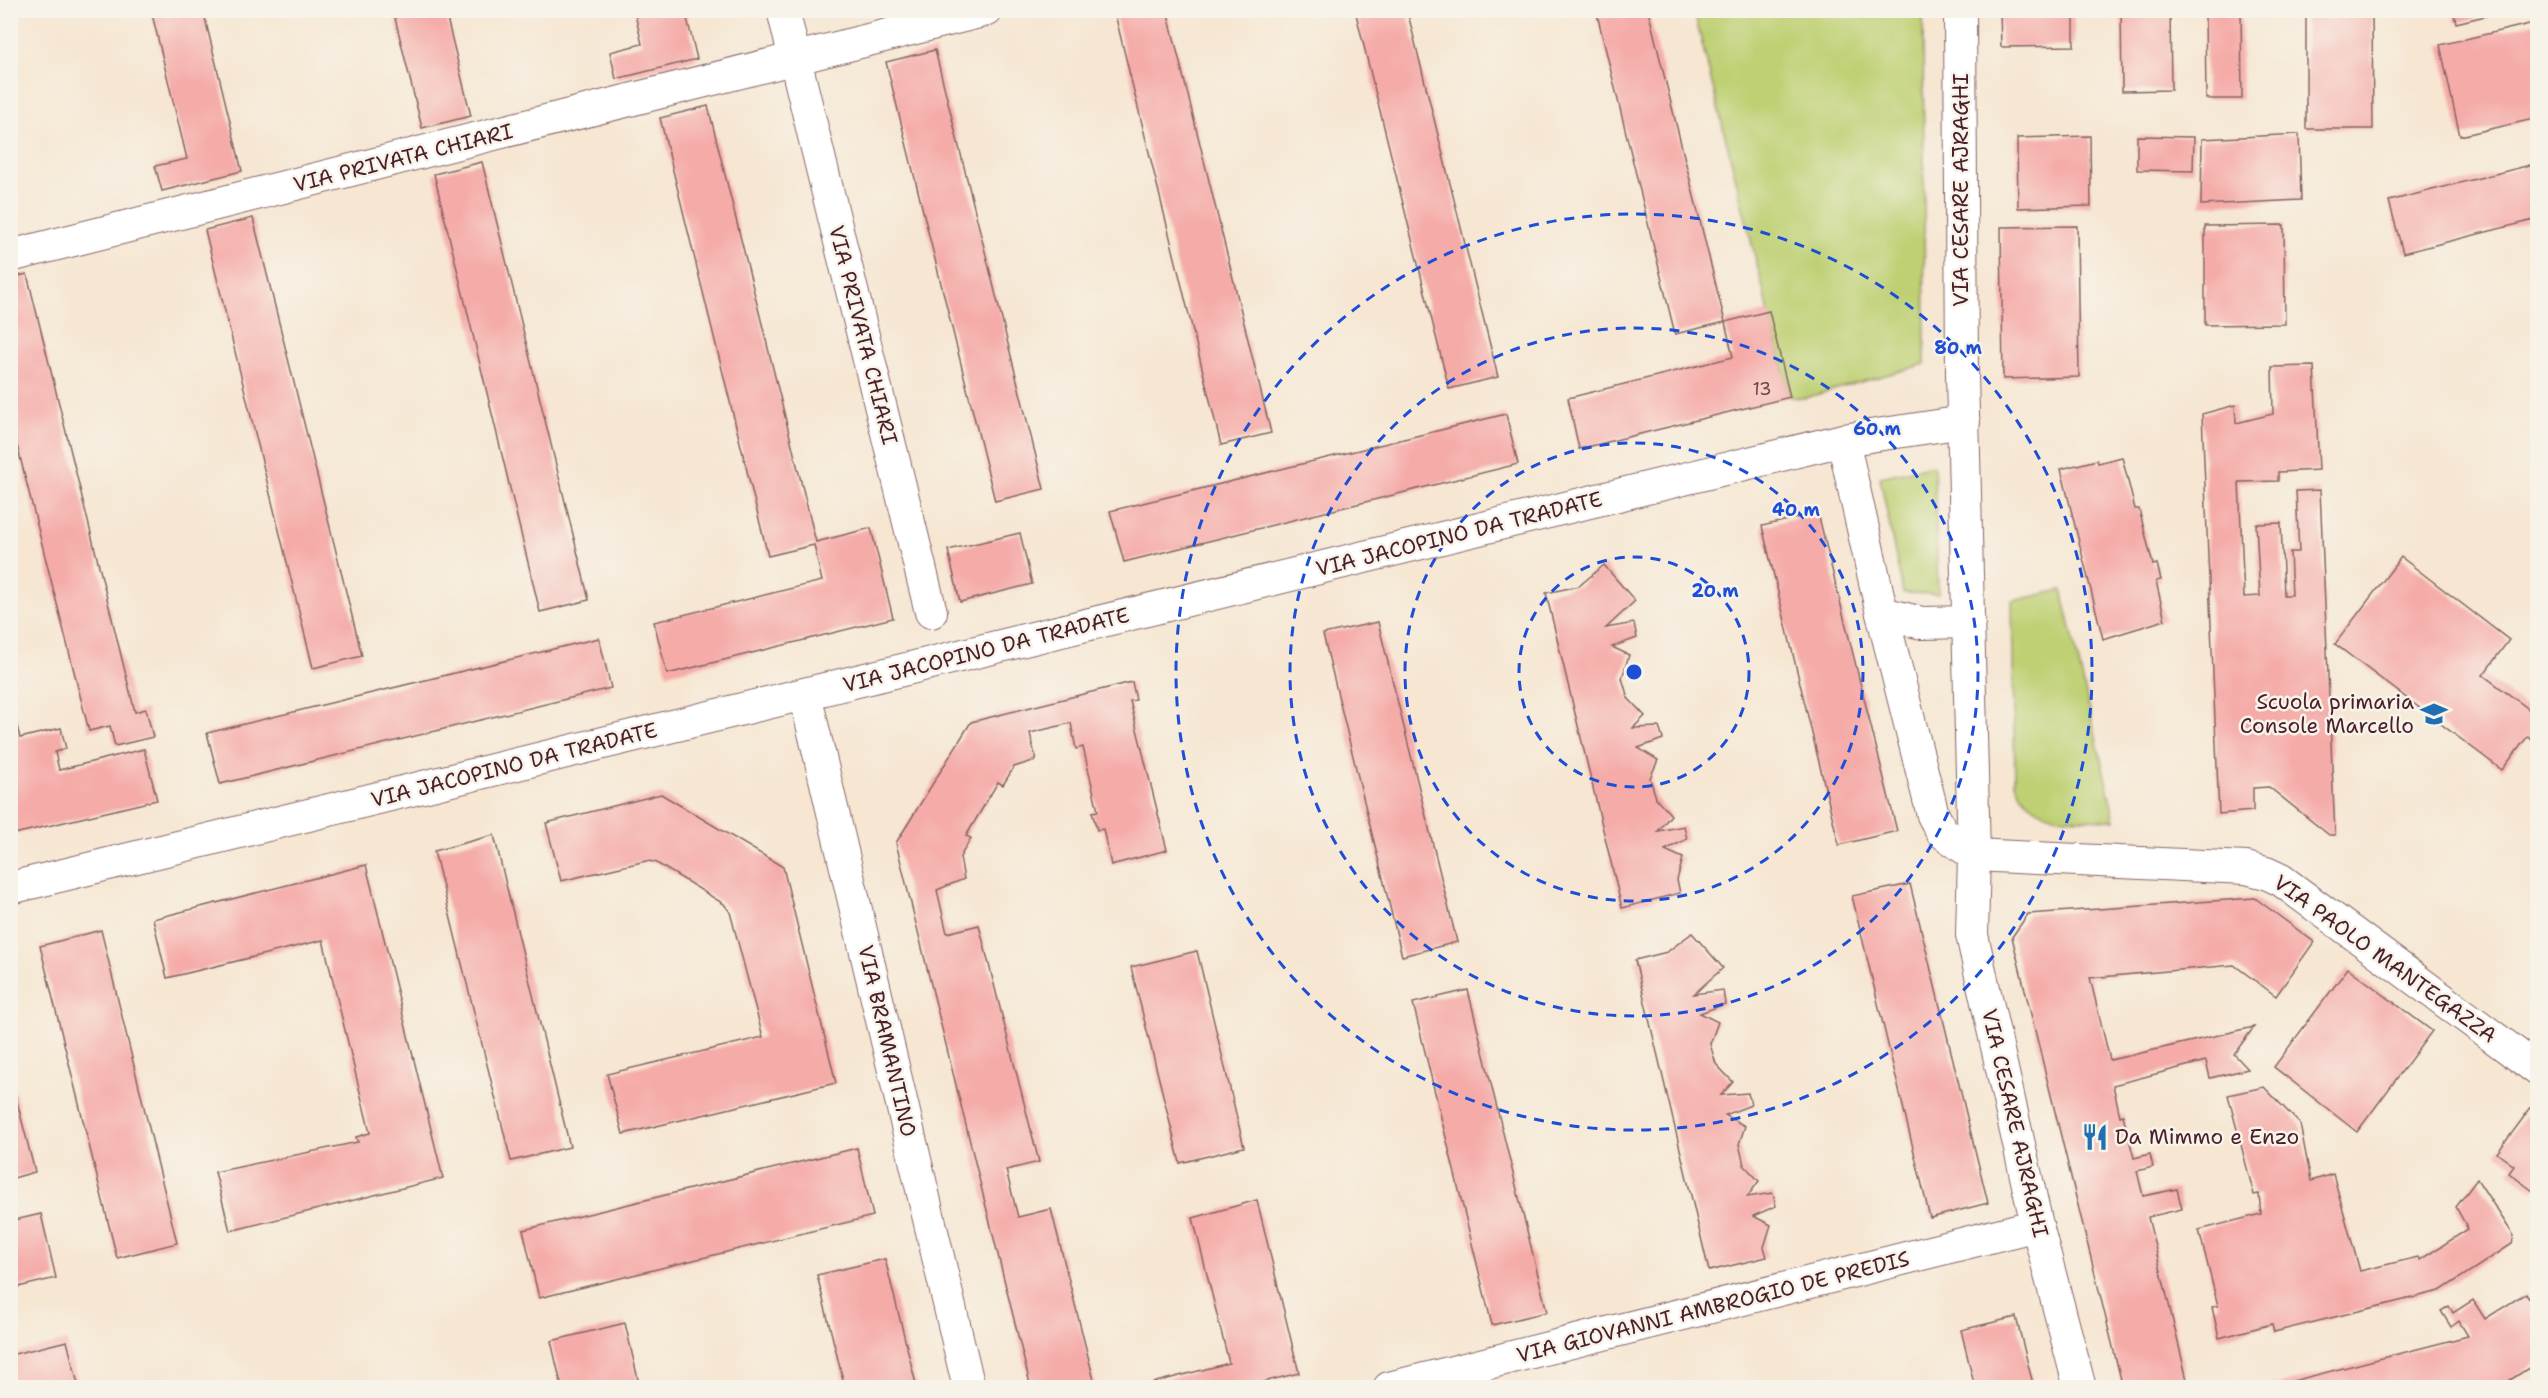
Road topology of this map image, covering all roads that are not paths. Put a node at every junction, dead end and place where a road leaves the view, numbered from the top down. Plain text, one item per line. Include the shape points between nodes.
1 (783, 10) edge
2 (987, 10) edge
3 (1960, 10) edge
4 (794, 57) junction
5 (10, 256) edge
6 (1964, 423) junction
7 (1843, 440) junction
8 (931, 612) dead end
9 (1882, 613) junction
10 (1969, 622) junction
11 (805, 694) junction
12 (1974, 855) junction
13 (10, 888) edge
14 (2538, 1070) edge
15 (2037, 1226) junction
16 (969, 1388) edge
17 (1389, 1388) edge
18 (2080, 1388) edge

1 - 4 street, VIA PRIVATA CHIARI
2 - 4 street, VIA PRIVATA CHIARI
3 - 6 street, VIA CESARE AJRAGHI
4 - 5 street, VIA PRIVATA CHIARI
4 - 8 street, VIA PRIVATA CHIARI
6 - 7 street, VIA JACOPINO DA TRADATE
6 - 10 street, VIA CESARE AJRAGHI
7 - 9 street
7 - 11 street, VIA JACOPINO DA TRADATE
9 - 10 street via 1922,623
9 - 12 street via 1933,815 1942,832
10 - 12 street, VIA CESARE AJRAGHI
11 - 13 street, VIA JACOPINO DA TRADATE
11 - 16 street, VIA BRAMANTINO
12 - 14 street, VIA PAOLO MANTEGAZZA via 2246,868 2266,873 2281,880
12 - 15 street, VIA CESARE AJRAGHI via 1972,935
15 - 17 street, VIA GIOVANNI AMBROGIO DE PREDIS
15 - 18 street, VIA CESARE AJRAGHI

